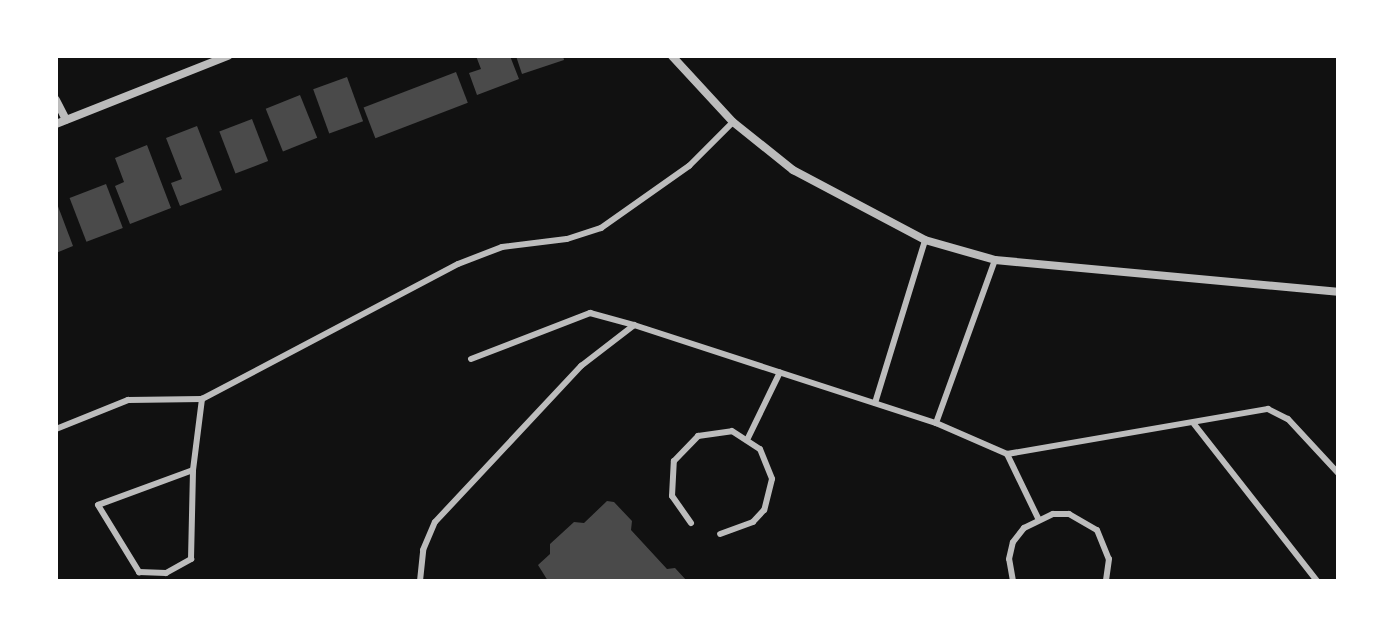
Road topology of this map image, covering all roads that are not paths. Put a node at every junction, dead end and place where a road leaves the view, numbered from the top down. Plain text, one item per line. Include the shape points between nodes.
1 (228, 56) edge
2 (672, 56) edge
3 (56, 100) edge
4 (66, 120) junction
5 (733, 122) junction
6 (56, 124) edge
7 (925, 240) junction
8 (995, 260) junction
9 (1338, 292) edge
10 (634, 325) junction
11 (471, 359) dead end
12 (780, 372) junction
13 (202, 399) junction
14 (875, 403) junction
15 (936, 423) junction
16 (1194, 424) junction
17 (56, 429) edge
18 (748, 438) junction
19 (1007, 454) junction
20 (193, 470) junction
21 (1338, 473) edge
22 (1038, 518) junction
23 (691, 523) dead end
24 (720, 534) dead end
25 (420, 581) edge
26 (1013, 581) edge
27 (1106, 581) edge
28 (1317, 581) edge

1 - 4 street
2 - 5 street
3 - 4 street
4 - 6 street
5 - 7 street via 793,170
5 - 13 lane via 680,173 601,228 567,239 502,247 458,264
7 - 8 street
7 - 14 lane
8 - 9 street
8 - 15 lane
10 - 11 lane via 590,313
10 - 12 lane
10 - 25 lane via 581,366 435,522 423,550
12 - 14 lane
12 - 18 lane
13 - 17 lane via 128,400
13 - 20 lane
14 - 15 lane
15 - 19 lane
16 - 19 lane
16 - 21 lane via 1268,409 1288,419
16 - 28 lane
18 - 23 lane via 714,431 683,446 670,478 672,496
18 - 24 lane via 769,463 770,495 753,522
19 - 22 lane
20 - 20 lane via 191,559 166,573 139,572 98,505
22 - 26 lane via 1013,542
22 - 27 lane via 1069,514 1097,530 1109,559

